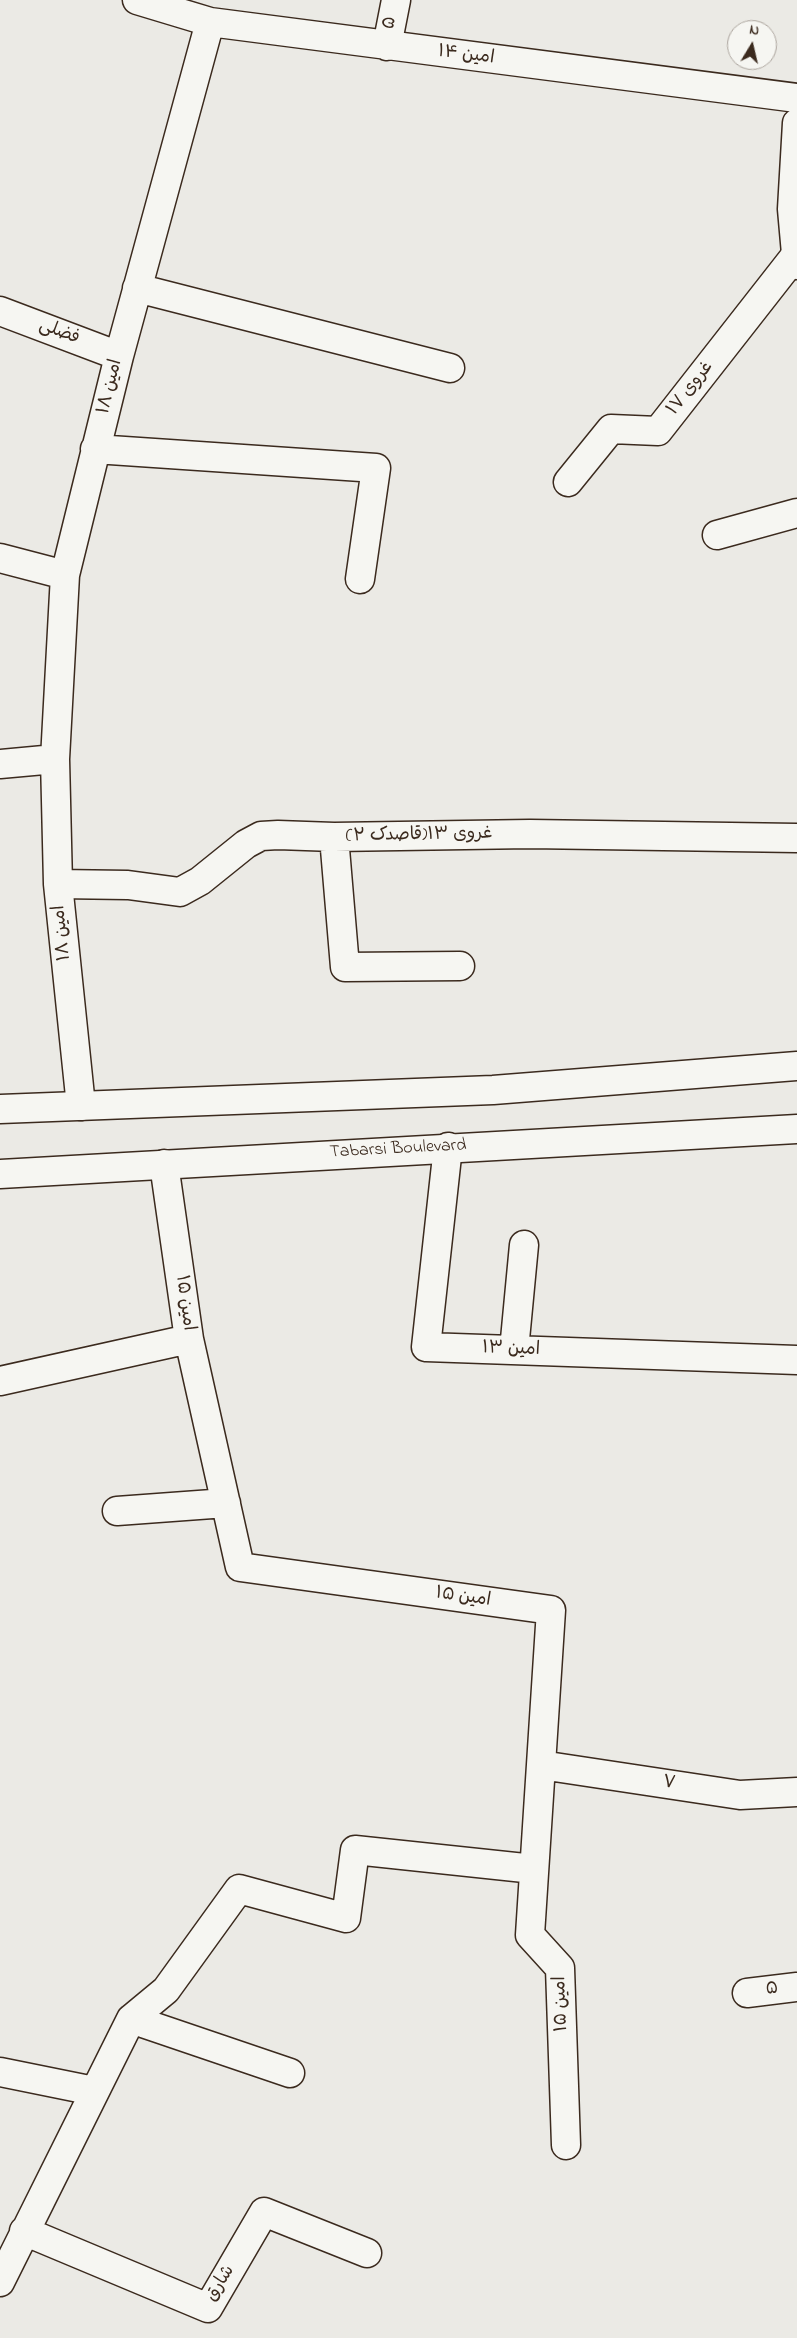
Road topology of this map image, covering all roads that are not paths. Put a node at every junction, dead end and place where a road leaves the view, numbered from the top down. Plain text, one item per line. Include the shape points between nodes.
1 (137, 0) edge
2 (396, 0) edge
3 (210, 22) junction
4 (387, 46) junction
5 (797, 98) edge
6 (797, 123) edge
7 (796, 260) edge
8 (137, 288) junction
9 (0, 311) edge
10 (119, 356) junction
11 (450, 368) dead end
12 (95, 448) junction
13 (568, 482) dead end
14 (797, 513) edge
15 (717, 535) dead end
16 (0, 558) edge
17 (64, 575) junction
18 (360, 579) dead end
19 (55, 759) junction
20 (0, 764) edge
21 (334, 837) junction
22 (797, 838) edge
23 (58, 884) junction
24 (460, 966) dead end
25 (797, 1066) edge
26 (81, 1106) junction
27 (0, 1108) edge
28 (797, 1129) edge
29 (448, 1147) junction
30 (164, 1164) junction
31 (0, 1174) edge
32 (524, 1245) dead end
33 (189, 1339) junction
34 (514, 1350) junction
35 (797, 1360) edge
36 (0, 1381) edge
37 (226, 1503) junction
38 (117, 1511) dead end
39 (541, 1765) junction
40 (797, 1792) edge
41 (534, 1869) junction
42 (797, 1987) edge
43 (747, 1993) dead end
44 (131, 2019) junction
45 (0, 2072) edge
46 (290, 2073) dead end
47 (94, 2091) junction
48 (566, 2145) dead end
49 (24, 2231) junction
50 (367, 2252) dead end
51 (0, 2282) edge

1 - 3 street, امین ۱۴
2 - 4 street, ۵
3 - 4 street, امین ۱۴
3 - 8 street, امین ۱۸
4 - 5 street, امین ۱۴
6 - 7 street via 792,209
7 - 13 street, غروی ۱۷ via 658,431 611,429
8 - 10 street, امین ۱۸
8 - 11 street
9 - 10 street, فضلی
10 - 12 street, امین ۱۸
12 - 17 street, امین ۱۸
12 - 18 street via 376,468
14 - 15 street
16 - 17 street
17 - 19 street, امین ۱۸
19 - 20 street
19 - 23 street, امین ۱۸
21 - 22 street, غروی ۱۳(قاصدک ۲) via 530,834
21 - 23 street, غروی ۱۳(قاصدک ۲) via 261,836 180,892 128,885
21 - 24 street via 346,967
23 - 26 street, امین ۱۸
25 - 26 street via 493,1090
26 - 27 street
28 - 29 street, Tabarsi Boulevard
29 - 30 street, Tabarsi Boulevard
29 - 34 street, امین ۱۳ via 426,1347
30 - 31 street, Tabarsi Boulevard
30 - 33 street, امین ۱۵
32 - 34 street
33 - 36 street
33 - 37 street, امین ۱۵
34 - 35 street, امین ۱۳
37 - 38 street
37 - 39 street, امین ۱۵ via 240,1566 551,1610
39 - 40 street, ۷ via 740,1795
39 - 41 street, امین ۱۵
41 - 44 street via 355,1850 346,1918 238,1890 166,1990
41 - 48 street, امین ۱۵ via 530,1935 560,1968
42 - 43 street, ۵
44 - 46 street
44 - 47 street
45 - 47 street
47 - 49 street
49 - 50 street, شارق via 208,2308 264,2212
49 - 51 street

